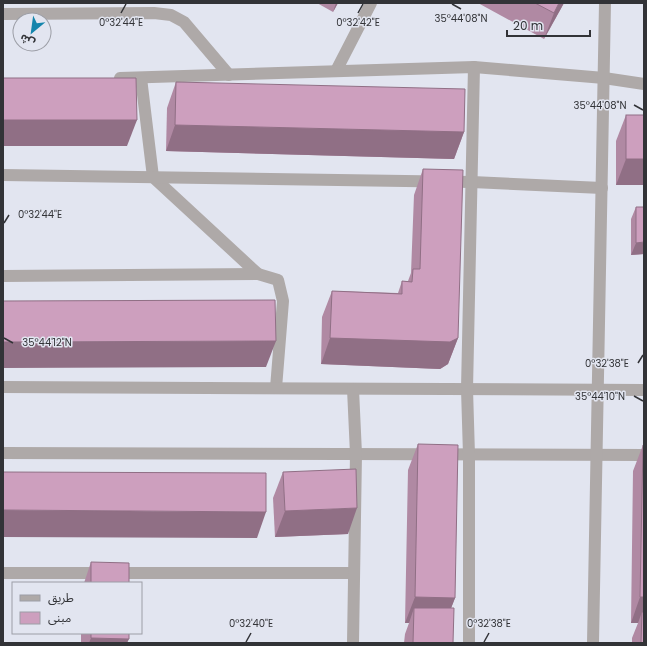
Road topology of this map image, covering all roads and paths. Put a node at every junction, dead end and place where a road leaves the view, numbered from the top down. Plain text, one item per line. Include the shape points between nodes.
1 (371, 3) edge
2 (605, 3) edge
3 (3, 14) edge
4 (474, 67) junction
5 (336, 71) junction
6 (229, 75) junction
7 (110, 78) edge
8 (141, 78) junction
9 (604, 78) junction
10 (644, 84) edge
11 (3, 175) edge
12 (153, 177) junction
13 (472, 182) junction
14 (602, 188) junction
15 (258, 274) junction
16 (3, 276) edge
17 (3, 387) edge
18 (276, 388) junction
19 (353, 389) junction
20 (467, 389) junction
21 (598, 390) junction
22 (644, 390) edge
23 (3, 453) edge
24 (356, 454) junction
25 (469, 455) junction
26 (596, 455) junction
27 (644, 455) edge
28 (3, 573) edge
29 (354, 573) junction
30 (353, 643) edge
31 (469, 643) edge
32 (593, 643) edge

1 - 5 street
2 - 9 street
3 - 6 street via 171,15 184,22
4 - 5 street
4 - 9 street
4 - 13 street
5 - 6 street
6 - 8 street
7 - 8 street
8 - 12 street
9 - 10 street
9 - 14 street
11 - 12 street
12 - 13 street
12 - 15 street
13 - 14 street
13 - 20 street
14 - 21 street
15 - 16 street
15 - 18 street via 278,280 283,301
17 - 18 street
18 - 19 street
19 - 20 street
19 - 24 street
20 - 21 street
20 - 25 street
21 - 22 street
21 - 26 street
23 - 24 street
24 - 25 street
24 - 29 street
25 - 26 street
25 - 31 street
26 - 27 street
26 - 32 street
28 - 29 street
29 - 30 street

